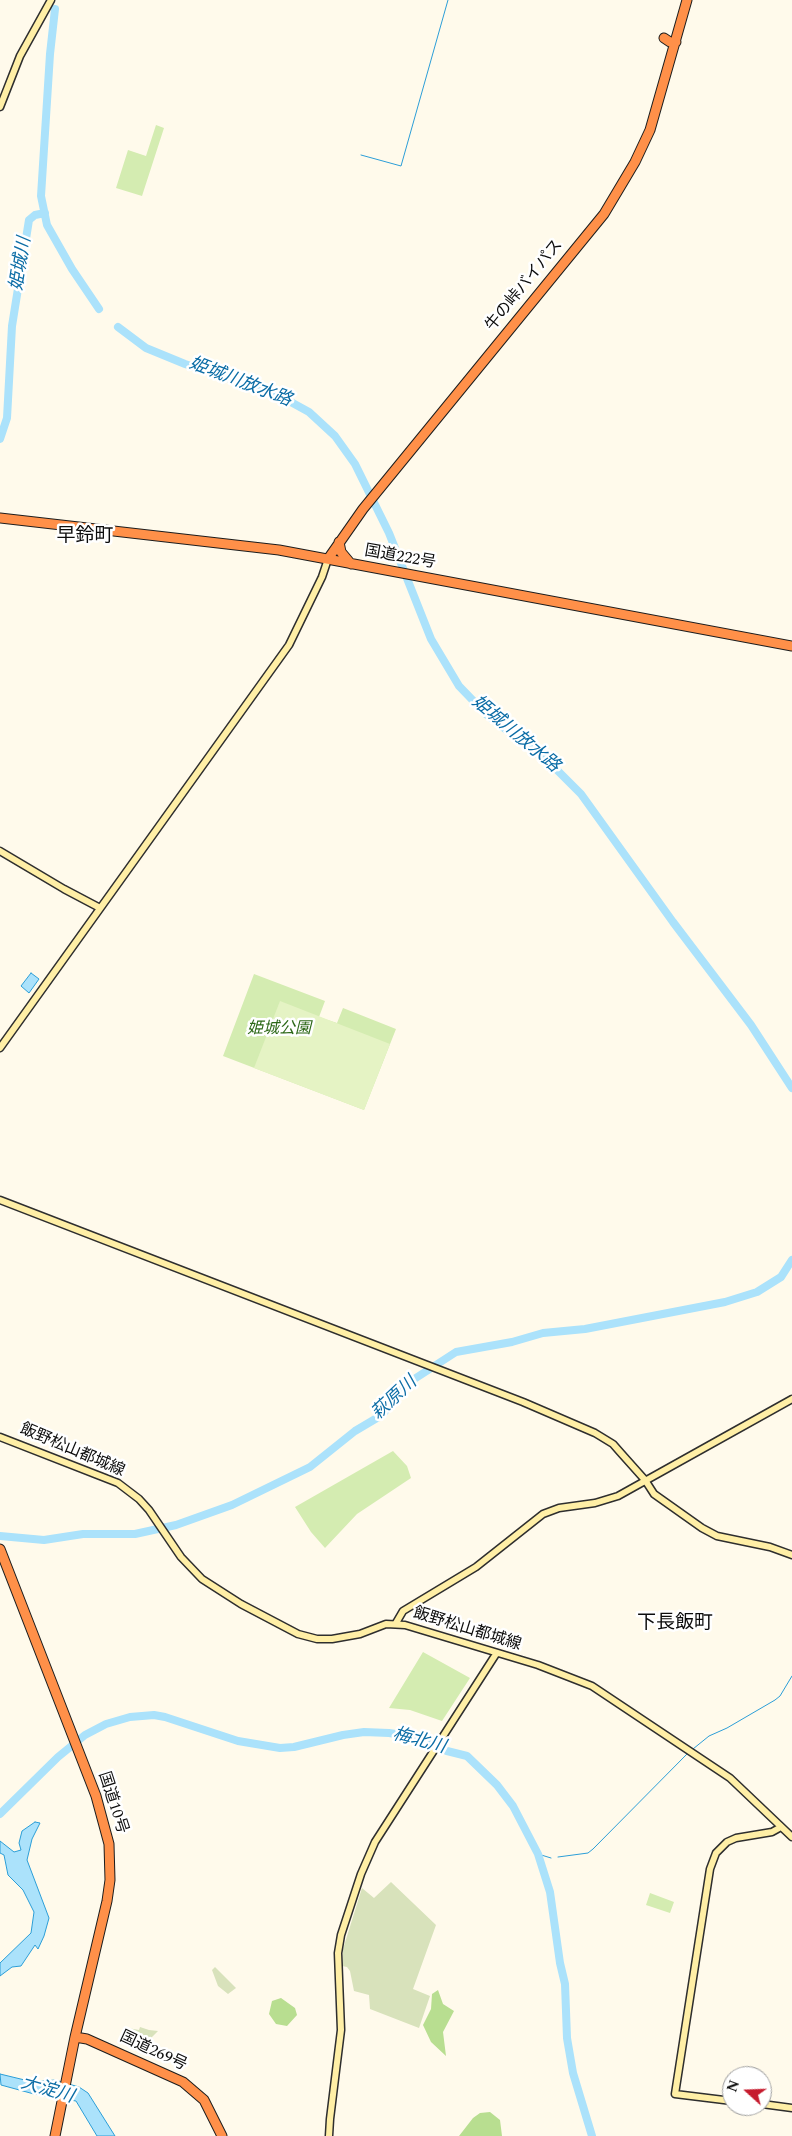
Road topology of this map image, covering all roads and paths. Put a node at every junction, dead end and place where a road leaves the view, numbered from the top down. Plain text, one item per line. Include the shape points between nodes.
1 (51, 0) edge
2 (687, 0) edge
3 (664, 38) dead end
4 (676, 42) junction
5 (0, 107) edge
6 (0, 518) edge
7 (339, 542) junction
8 (328, 559) junction
9 (350, 564) junction
10 (792, 646) edge
11 (0, 851) edge
12 (100, 908) junction
13 (0, 1048) edge
14 (0, 1200) edge
15 (792, 1399) edge
16 (0, 1436) edge
17 (645, 1480) junction
18 (0, 1549) edge
19 (792, 1555) edge
20 (396, 1623) junction
21 (496, 1654) junction
22 (781, 1827) junction
23 (792, 1837) edge
24 (75, 2037) junction
25 (722, 2100) edge
26 (772, 2105) edge
27 (792, 2108) edge
28 (55, 2136) edge
29 (222, 2136) edge
30 (330, 2136) edge

1 - 5 street via 20,56
2 - 4 highway, 牛の峠バイパス
3 - 4 highway
4 - 7 highway, 牛の峠バイパス via 650,130 636,162 604,214
6 - 8 highway, 国道222号 via 279,550
7 - 8 highway, 牛の峠バイパス
7 - 9 highway via 341,552
8 - 9 highway, 国道222号
8 - 12 street via 289,645
9 - 10 highway, 国道222号
11 - 12 street
12 - 13 street
14 - 17 street via 523,1402 595,1433 613,1444
15 - 17 street
16 - 20 street, 飯野松山都城線 via 107,1478 139,1499 202,1580 281,1626 310,1638 344,1638
17 - 19 street via 654,1494 710,1533
17 - 20 street via 608,1500 543,1514 476,1567 402,1611
18 - 24 highway, 国道10号 via 107,1830 110,1871 107,1901
20 - 21 street, 飯野松山都城線
21 - 22 street, 飯野松山都城線 via 543,1666 592,1686 740,1786
21 - 30 street via 367,1857 341,1935 337,1964 341,2030
22 - 23 street, 飯野松山都城線
22 - 25 street via 727,1842 716,1853 710,1869 675,2094
24 - 28 highway, 国道10号
24 - 29 highway, 国道269号 via 88,2039 183,2082 204,2100
26 - 27 street

